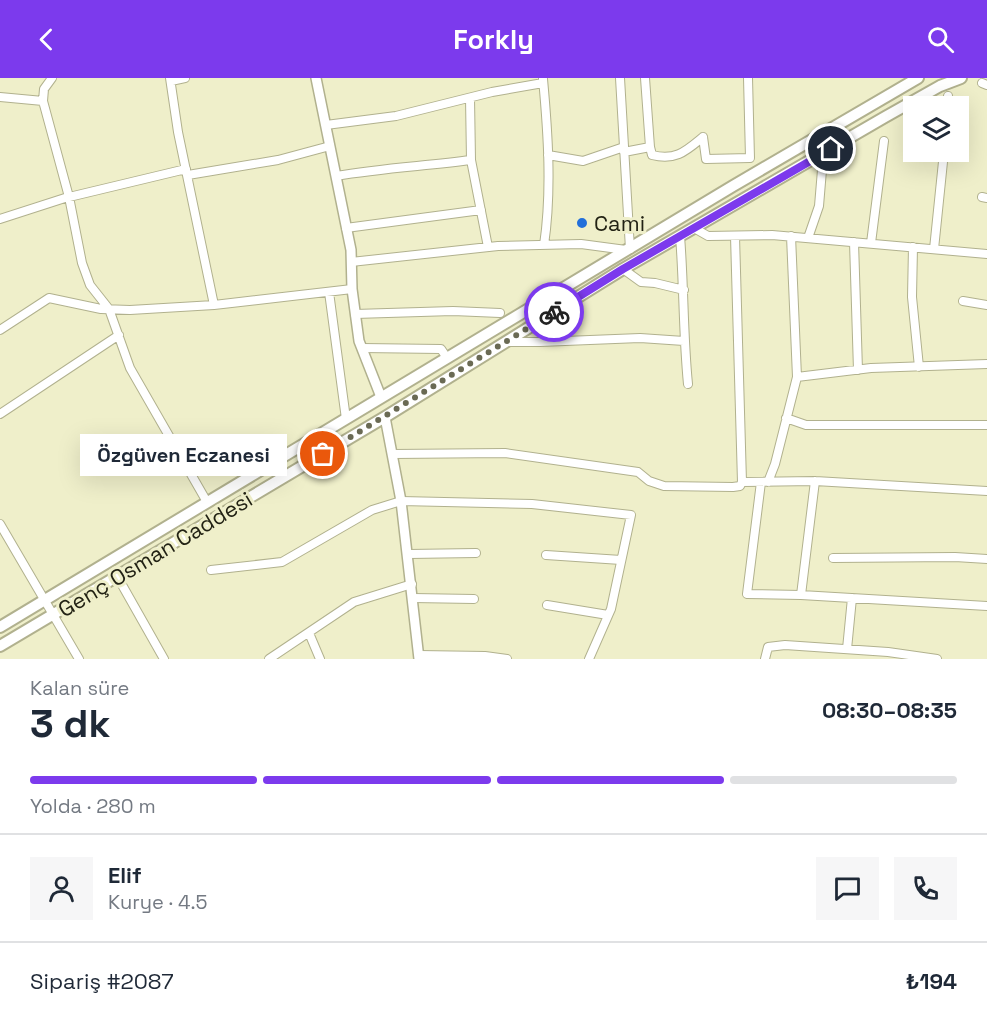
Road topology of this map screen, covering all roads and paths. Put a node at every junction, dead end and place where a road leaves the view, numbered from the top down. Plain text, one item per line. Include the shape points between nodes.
1 (52, 78) edge
2 (185, 78) edge
3 (316, 78) edge
4 (620, 78) edge
5 (645, 78) edge
6 (748, 78) edge
7 (918, 78) edge
8 (961, 78) edge
9 (170, 80) edge
10 (543, 80) edge
11 (0, 98) edge
12 (470, 98) junction
13 (43, 101) junction
14 (326, 125) junction
15 (884, 141) dead end
16 (330, 146) junction
17 (650, 147) junction
18 (624, 150) junction
19 (548, 155) junction
20 (471, 160) junction
21 (943, 162) edge
22 (822, 170) dead end
23 (187, 172) junction
24 (336, 176) junction
25 (69, 197) junction
26 (481, 210) junction
27 (0, 219) edge
28 (346, 228) junction
29 (694, 228) junction
30 (680, 236) junction
31 (735, 236) junction
32 (791, 236) junction
33 (808, 238) junction
34 (854, 242) junction
35 (871, 243) junction
36 (544, 244) junction
37 (488, 247) junction
38 (913, 247) junction
39 (629, 249) junction
40 (934, 249) junction
41 (987, 254) edge
42 (351, 262) junction
43 (623, 269) junction
44 (352, 289) junction
45 (684, 290) junction
46 (329, 292) junction
47 (963, 301) dead end
48 (987, 304) edge
49 (214, 305) junction
50 (110, 309) junction
51 (500, 313) dead end
52 (355, 314) junction
53 (0, 330) edge
54 (119, 335) junction
55 (684, 341) junction
56 (507, 342) junction
57 (362, 348) junction
58 (447, 358) junction
59 (987, 364) edge
60 (919, 367) junction
61 (858, 370) junction
62 (797, 377) junction
63 (688, 384) dead end
64 (381, 397) junction
65 (0, 414) edge
66 (385, 417) junction
67 (786, 418) junction
68 (346, 419) junction
69 (987, 425) edge
70 (393, 454) junction
71 (814, 481) junction
72 (742, 482) junction
73 (765, 482) junction
74 (987, 491) edge
75 (401, 501) junction
76 (207, 502) junction
77 (0, 524) edge
78 (476, 553) dead end
79 (409, 554) junction
80 (546, 555) dead end
81 (833, 558) dead end
82 (621, 560) junction
83 (987, 560) edge
84 (211, 570) dead end
85 (117, 576) junction
86 (412, 584) junction
87 (801, 595) junction
88 (413, 598) junction
89 (852, 598) junction
90 (474, 599) dead end
91 (45, 600) junction
92 (547, 605) dead end
93 (987, 606) edge
94 (53, 614) junction
95 (608, 615) junction
96 (0, 627) edge
97 (309, 633) junction
98 (0, 646) edge
99 (847, 649) junction
100 (887, 656) edge
101 (419, 657) edge
102 (479, 657) edge
103 (80, 659) edge
104 (164, 659) edge
105 (269, 659) edge
106 (320, 659) edge
107 (507, 659) edge
108 (589, 659) edge
109 (765, 659) edge
110 (937, 659) edge

1 - 13 street via 44,89
2 - 9 street
3 - 14 street
4 - 18 street
5 - 17 street
6 - 17 street via 750,158 706,159 703,137 681,155 663,158 652,155
7 - 39 main road, Genç Osman Caddesi
8 - 29 main road, Genç Osman Caddesi via 931,91
9 - 23 street
10 - 12 street
10 - 19 street
11 - 13 street
12 - 14 street via 396,116
12 - 20 street
13 - 25 street
14 - 16 street
15 - 35 street
16 - 23 street via 278,160
16 - 24 street
17 - 18 street
18 - 19 street via 583,161
18 - 39 street
19 - 36 street
20 - 24 street
20 - 26 street
21 - 40 street
22 - 33 street via 819,206
23 - 25 street
23 - 49 street
24 - 28 street
25 - 27 street
25 - 50 street via 90,285
26 - 28 street
26 - 37 street
28 - 42 street
29 - 30 main road, Genç Osman Caddesi
29 - 31 street via 708,236
30 - 43 main road, Genç Osman Caddesi
30 - 45 street
31 - 32 street
31 - 72 street
32 - 33 street
32 - 62 street
33 - 34 street
34 - 35 street
34 - 61 street
35 - 38 street
36 - 37 street
36 - 39 street
37 - 42 street
38 - 40 street
38 - 60 street via 912,297
39 - 58 main road, Genç Osman Caddesi
40 - 41 street
42 - 44 street
43 - 45 street via 641,282
43 - 56 main road, Genç Osman Caddesi
44 - 46 street
44 - 52 street
45 - 55 street
46 - 49 street
46 - 68 street
47 - 48 street
49 - 50 street
50 - 53 street via 49,298
50 - 54 street
51 - 52 street
52 - 57 street
54 - 65 street
54 - 76 street via 130,368
55 - 56 street via 640,338
55 - 63 street
56 - 66 main road, Genç Osman Caddesi
57 - 58 street via 441,349
57 - 64 street
58 - 64 main road, Genç Osman Caddesi
59 - 60 street
60 - 61 street
61 - 62 street
62 - 67 street
64 - 68 main road, Genç Osman Caddesi
66 - 70 street
66 - 85 main road, Genç Osman Caddesi
67 - 69 street via 806,425
67 - 73 street via 775,464
68 - 76 main road, Genç Osman Caddesi
70 - 72 street via 505,453 638,471 649,482 664,486 734,487
70 - 75 street
71 - 73 street
71 - 74 street
71 - 87 street
72 - 73 street
73 - 87 street via 747,594
75 - 79 street
75 - 82 street via 532,504 631,515
75 - 84 street via 372,510 282,562
76 - 91 main road, Genç Osman Caddesi
77 - 91 street
78 - 79 street
79 - 86 street
80 - 82 street
81 - 83 street
82 - 95 street
85 - 94 main road, Genç Osman Caddesi
85 - 104 street
86 - 88 street
86 - 97 street via 354,602
87 - 89 street
88 - 90 street
88 - 101 street
89 - 93 street
89 - 99 street
91 - 94 street
91 - 96 main road, Genç Osman Caddesi
92 - 95 street
94 - 98 main road, Genç Osman Caddesi
94 - 103 street
95 - 108 street
97 - 105 street
97 - 106 street
99 - 100 street
99 - 109 street via 768,647
100 - 110 street
101 - 102 street
102 - 107 street

